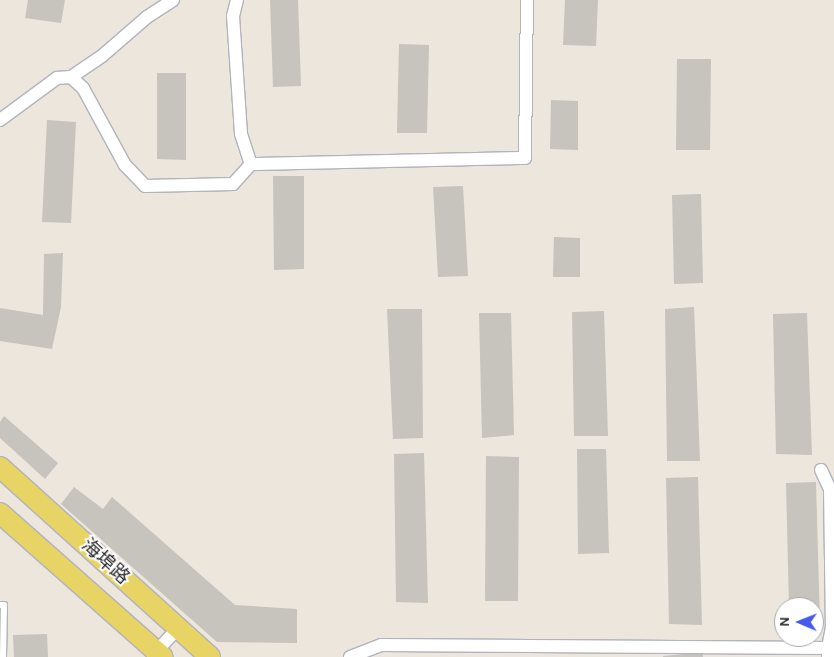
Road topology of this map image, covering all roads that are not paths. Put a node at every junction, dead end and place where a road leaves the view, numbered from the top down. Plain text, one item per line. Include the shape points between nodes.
1 (173, 0) edge
2 (237, 0) edge
3 (527, 0) edge
4 (71, 77) junction
5 (0, 120) edge
6 (251, 164) junction
7 (0, 467) edge
8 (821, 470) dead end
9 (0, 513) edge
10 (0, 604) edge
11 (177, 629) junction
12 (648, 652) edge
13 (828, 653) edge
14 (157, 655) edge
15 (3, 657) edge
16 (210, 657) edge
17 (350, 657) edge

1 - 4 street
2 - 6 street via 233,16 241,134
3 - 6 street via 525,158
4 - 5 street via 57,78
4 - 6 street via 83,88 124,166 145,186 233,184
7 - 11 main road, 海埠路
8 - 13 street via 830,489 832,627
9 - 14 main road, 海埠路
10 - 15 lane via 4,604
11 - 14 street
11 - 16 main road, 海埠路
12 - 13 street
12 - 17 street via 381,645

